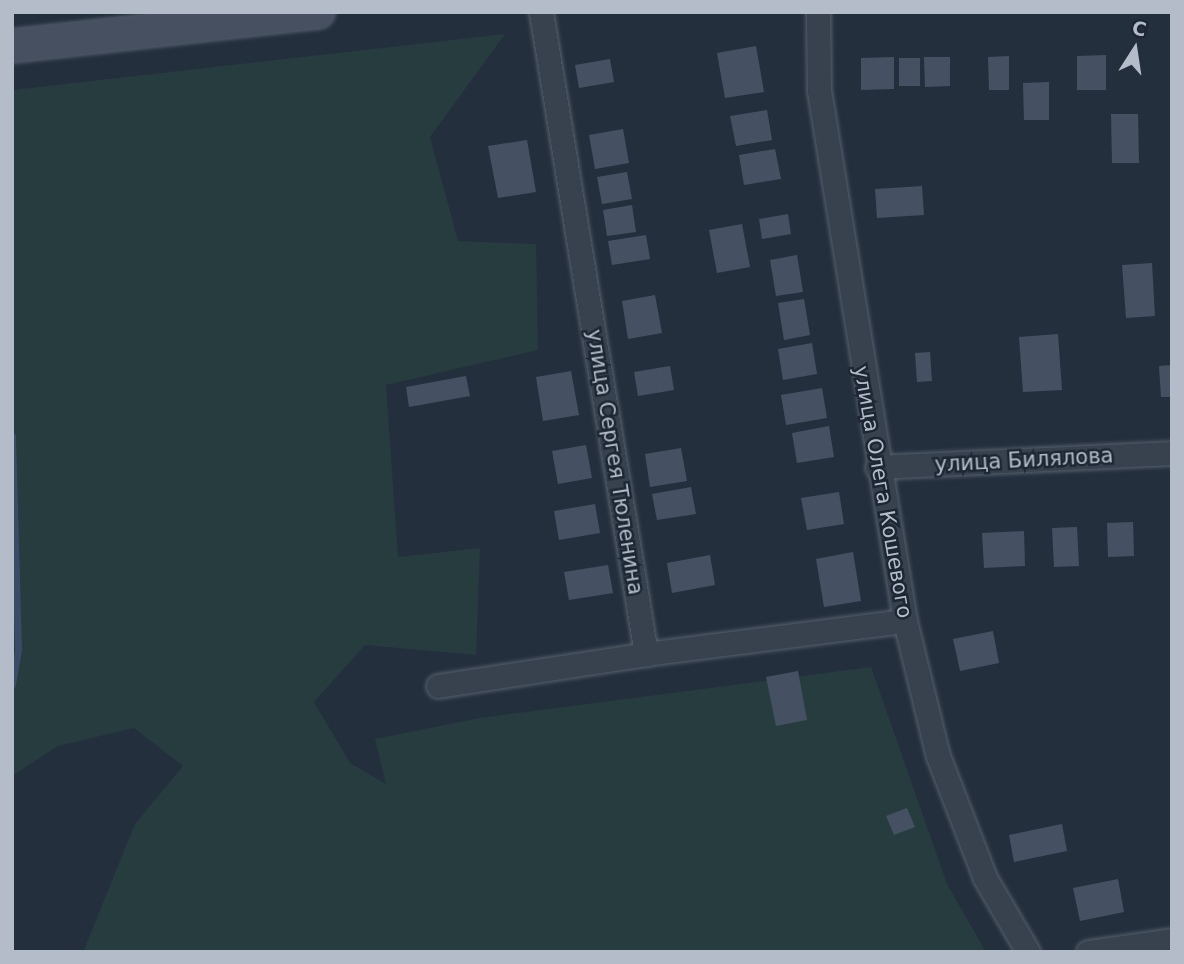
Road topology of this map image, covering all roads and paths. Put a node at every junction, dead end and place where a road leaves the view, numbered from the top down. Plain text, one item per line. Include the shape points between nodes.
1 (318, 12) edge
2 (541, 12) edge
3 (818, 12) edge
4 (12, 46) edge
5 (1172, 453) edge
6 (877, 467) junction
7 (905, 621) junction
8 (646, 654) junction
9 (438, 686) dead end
10 (1172, 940) edge
11 (1028, 952) edge
12 (1088, 952) edge

1 - 4 street
2 - 8 street, улица Сергея Тюленина
3 - 6 street, улица Олега Кошевого via 819,90
5 - 6 street, улица Билялова
6 - 7 street, улица Олега Кошевого
7 - 8 street
7 - 11 street, улица Олега Кошевого via 938,756 985,878
8 - 9 street
10 - 12 street

